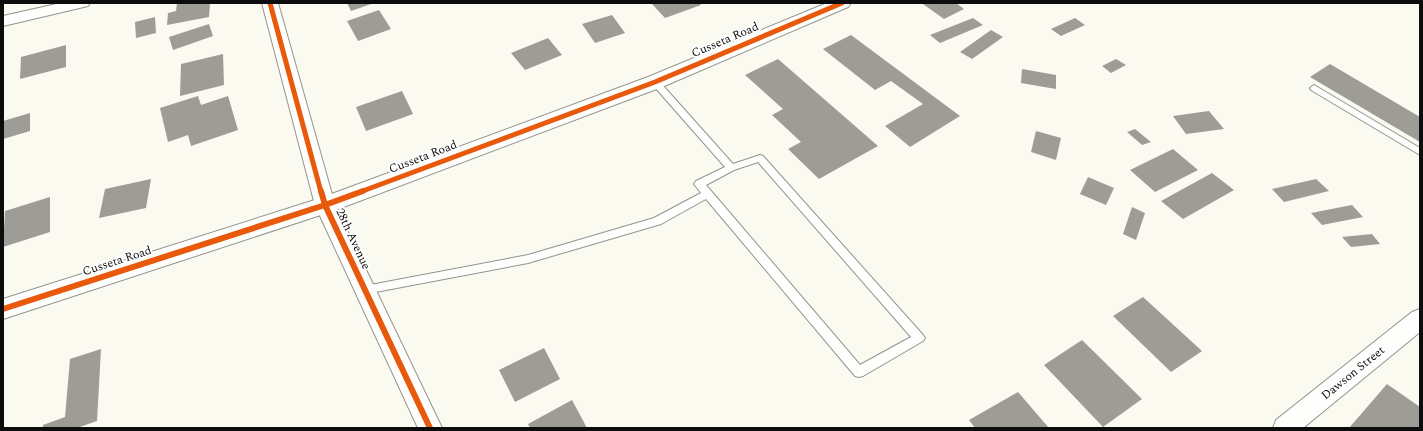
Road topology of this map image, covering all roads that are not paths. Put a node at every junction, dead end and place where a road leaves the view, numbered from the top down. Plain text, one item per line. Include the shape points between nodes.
1 (82, 3) edge
2 (270, 3) edge
3 (842, 3) edge
4 (3, 21) edge
5 (655, 82) junction
6 (1314, 88) dead end
7 (1420, 152) edge
8 (731, 168) junction
9 (708, 194) junction
10 (325, 205) junction
11 (365, 290) junction
12 (3, 309) edge
13 (1420, 319) edge
14 (430, 428) edge
15 (1285, 428) edge

1 - 4 street
2 - 10 street, 28th Avenue
3 - 5 street, Cusseta Road
5 - 8 lane
5 - 10 street, Cusseta Road
6 - 7 lane
8 - 9 lane via 699,184
8 - 9 lane via 760,158 919,338 858,372
9 - 11 lane via 657,221 528,259
10 - 11 street, 28th Avenue
10 - 12 street, Cusseta Road
11 - 14 street, 28th Avenue
13 - 15 street, Dawson Street

